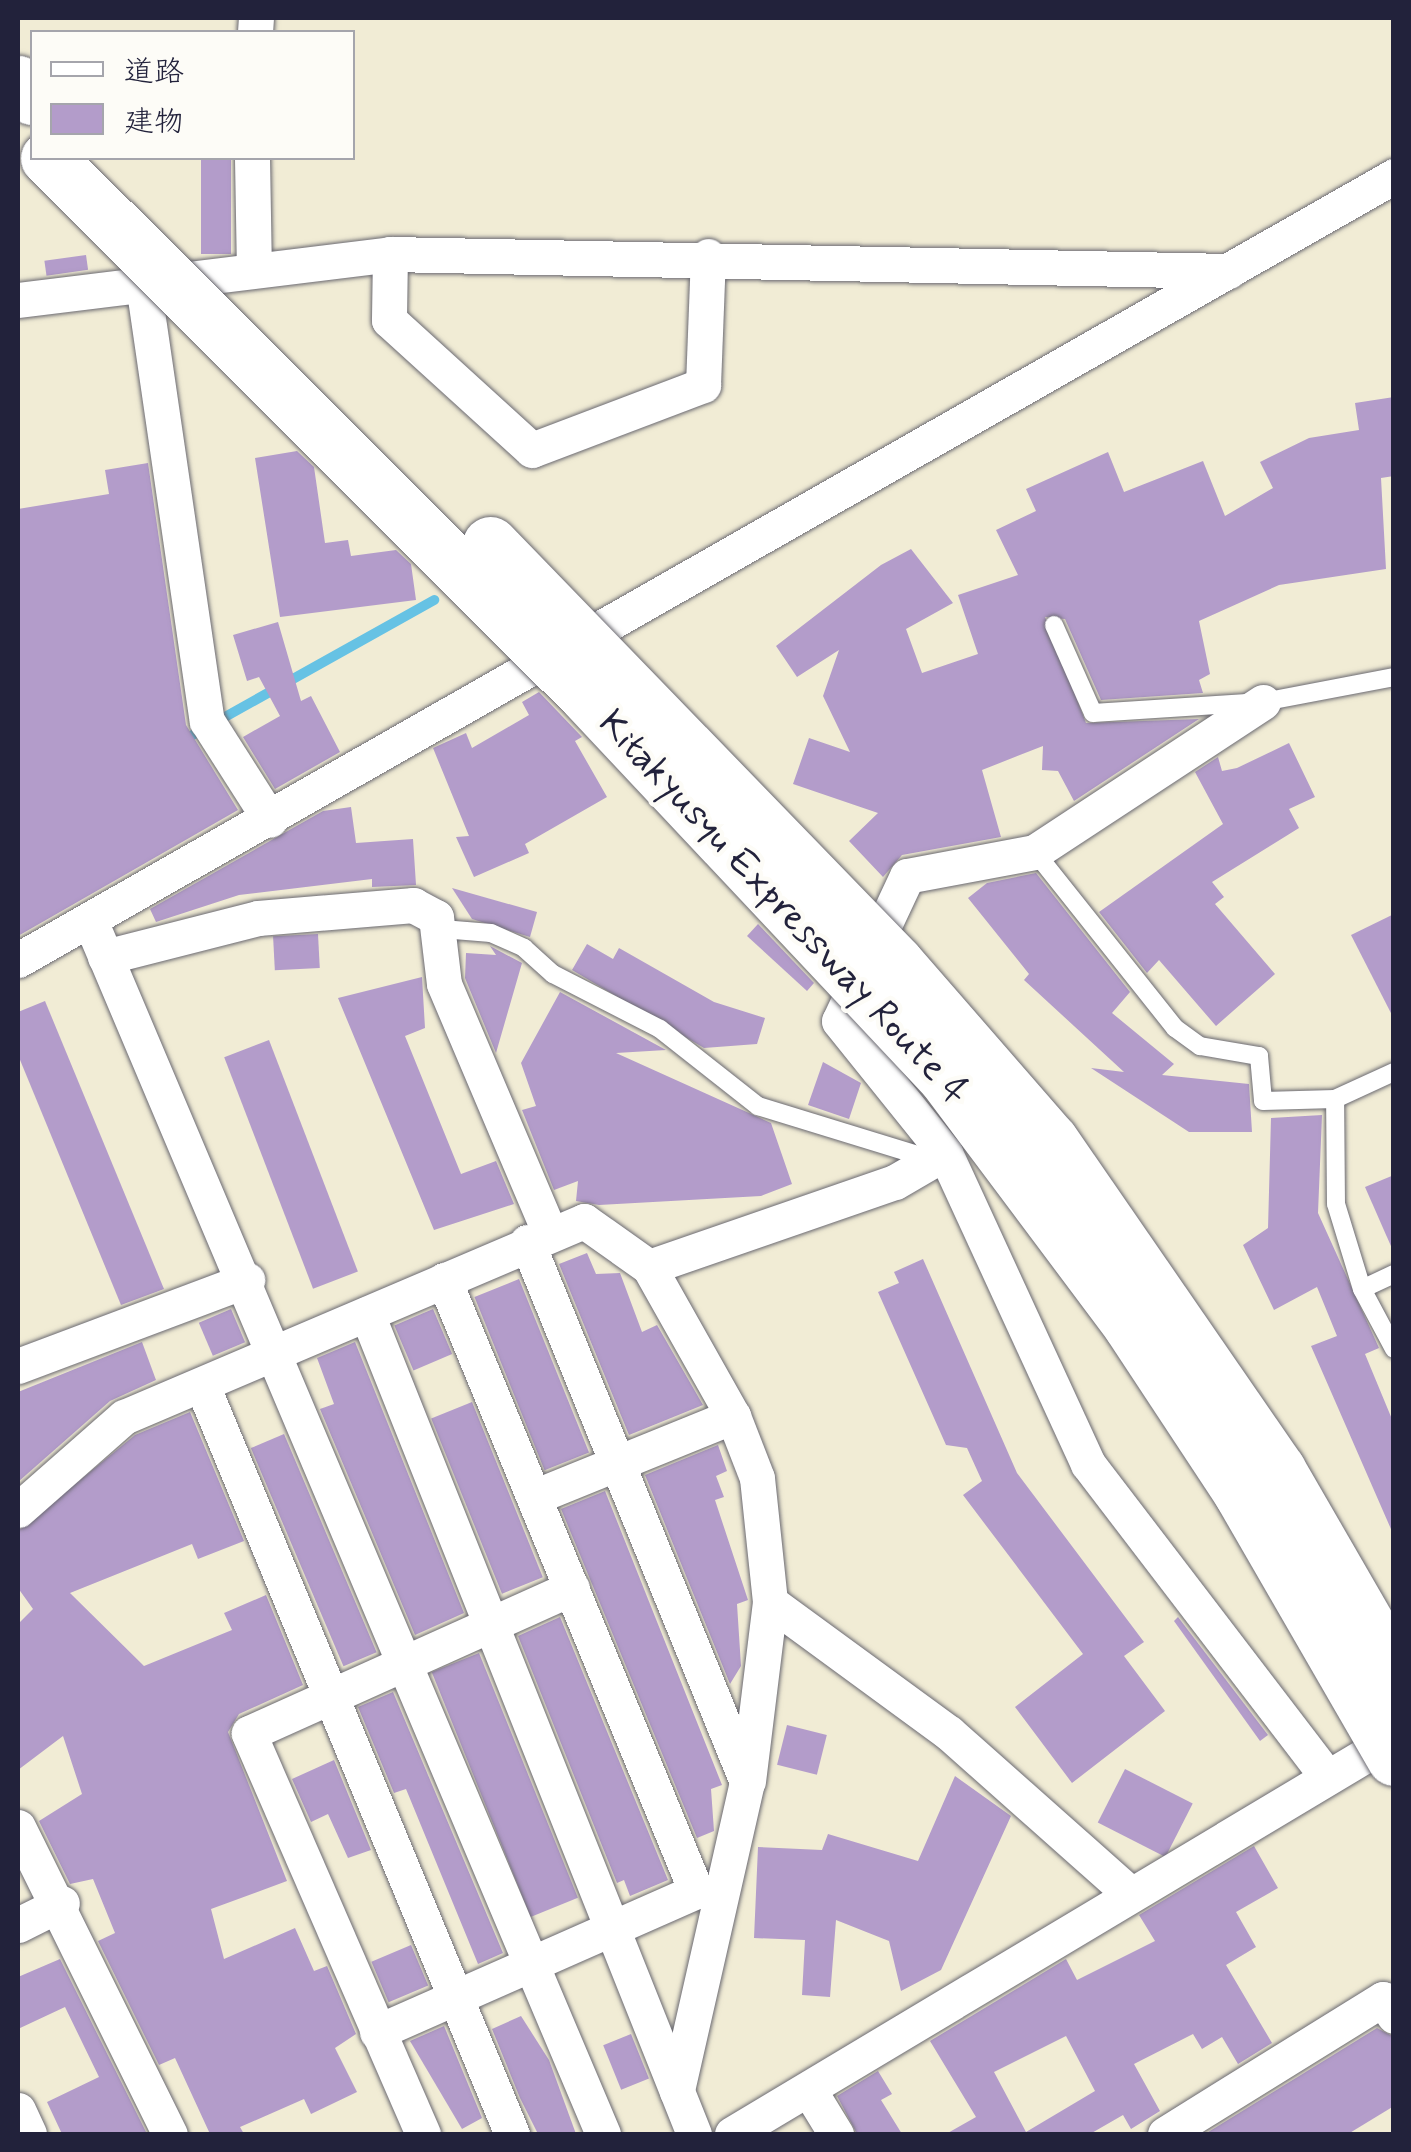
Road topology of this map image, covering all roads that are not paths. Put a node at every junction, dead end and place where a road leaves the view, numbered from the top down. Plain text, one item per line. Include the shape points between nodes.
1 (50, 160) edge
2 (96, 160) edge
3 (252, 160) edge
4 (1394, 176) edge
5 (390, 254) junction
6 (708, 256) junction
7 (254, 268) junction
8 (1230, 271) junction
9 (143, 284) junction
10 (18, 300) edge
11 (1054, 625) dead end
12 (1394, 677) edge
13 (1264, 702) junction
14 (270, 820) junction
15 (1035, 852) junction
16 (442, 929) junction
17 (99, 941) junction
18 (18, 960) edge
19 (1394, 1072) edge
20 (1335, 1099) junction
21 (939, 1156) junction
22 (539, 1238) junction
23 (649, 1267) junction
24 (1394, 1274) edge
25 (246, 1280) junction
26 (444, 1280) junction
27 (1362, 1289) junction
28 (367, 1314) junction
29 (1394, 1349) edge
30 (279, 1353) junction
31 (18, 1366) edge
32 (202, 1385) junction
33 (733, 1416) junction
34 (618, 1465) junction
35 (534, 1498) junction
36 (18, 1510) edge
37 (572, 1588) junction
38 (770, 1602) junction
39 (490, 1625) junction
40 (408, 1663) junction
41 (1394, 1671) edge
42 (331, 1697) junction
43 (1394, 1738) edge
44 (1394, 1758) edge
45 (1326, 1777) junction
46 (748, 1782) junction
47 (18, 1828) edge
48 (1130, 1893) junction
49 (62, 1903) junction
50 (18, 1925) edge
51 (613, 1927) junction
52 (532, 1964) junction
53 (455, 1997) junction
54 (1394, 2016) edge
55 (378, 2032) junction
56 (810, 2090) junction
57 (677, 2091) junction
58 (18, 2110) edge
59 (30, 2134) edge
60 (170, 2134) edge
61 (422, 2134) edge
62 (512, 2134) edge
63 (604, 2134) edge
64 (694, 2134) edge
65 (732, 2134) edge
66 (836, 2134) edge
67 (1164, 2134) edge

1 - 44 highway, Kitakyusyu Expressway Route 4, bridge via 586,694 945,1077 1198,1426
2 - 41 highway, Kitakyusyu Expressway Route 4, bridge via 612,664 977,1053 1175,1316 1278,1470
3 - 7 street
4 - 8 street
5 - 6 street
5 - 6 street via 389,320 532,450 702,385
5 - 7 street
6 - 8 street
7 - 9 street
8 - 14 street
9 - 10 street
9 - 14 street via 215,734
11 - 13 lane via 1094,713
12 - 13 lane
13 - 15 street
14 - 17 street
15 - 20 lane via 1175,1028 1200,1046 1259,1056 1263,1101
15 - 21 street via 907,876 839,1021
16 - 17 street via 414,904
16 - 21 lane via 491,933 524,948 660,1030 758,1106
16 - 22 street via 444,984
17 - 18 street
17 - 25 street
19 - 20 lane
20 - 27 lane via 1336,1204
21 - 23 street
21 - 45 street via 1088,1464
22 - 23 street via 584,1221
22 - 26 street
22 - 34 street
23 - 33 street
24 - 27 lane
25 - 30 street
25 - 31 street
26 - 28 street
26 - 35 street
27 - 29 lane
28 - 30 street
28 - 39 street
30 - 32 street
30 - 40 street
32 - 36 street via 124,1417
32 - 42 street
33 - 34 street
33 - 38 street via 757,1478
34 - 35 street
34 - 46 street
35 - 37 street
37 - 39 street
37 - 51 street via 696,1890
38 - 46 street
38 - 48 street via 949,1733
39 - 40 street
39 - 51 street
40 - 42 street
40 - 52 street
42 - 53 street
42 - 55 street via 249,1733
43 - 45 street
45 - 48 street
46 - 57 street
47 - 49 street
48 - 56 street
49 - 50 street
49 - 60 street
51 - 52 street
51 - 57 street
52 - 53 street
52 - 63 street
53 - 55 street
53 - 62 street
54 - 67 street via 1383,1999
55 - 61 street
56 - 65 street
56 - 66 street
57 - 64 street
58 - 59 street

